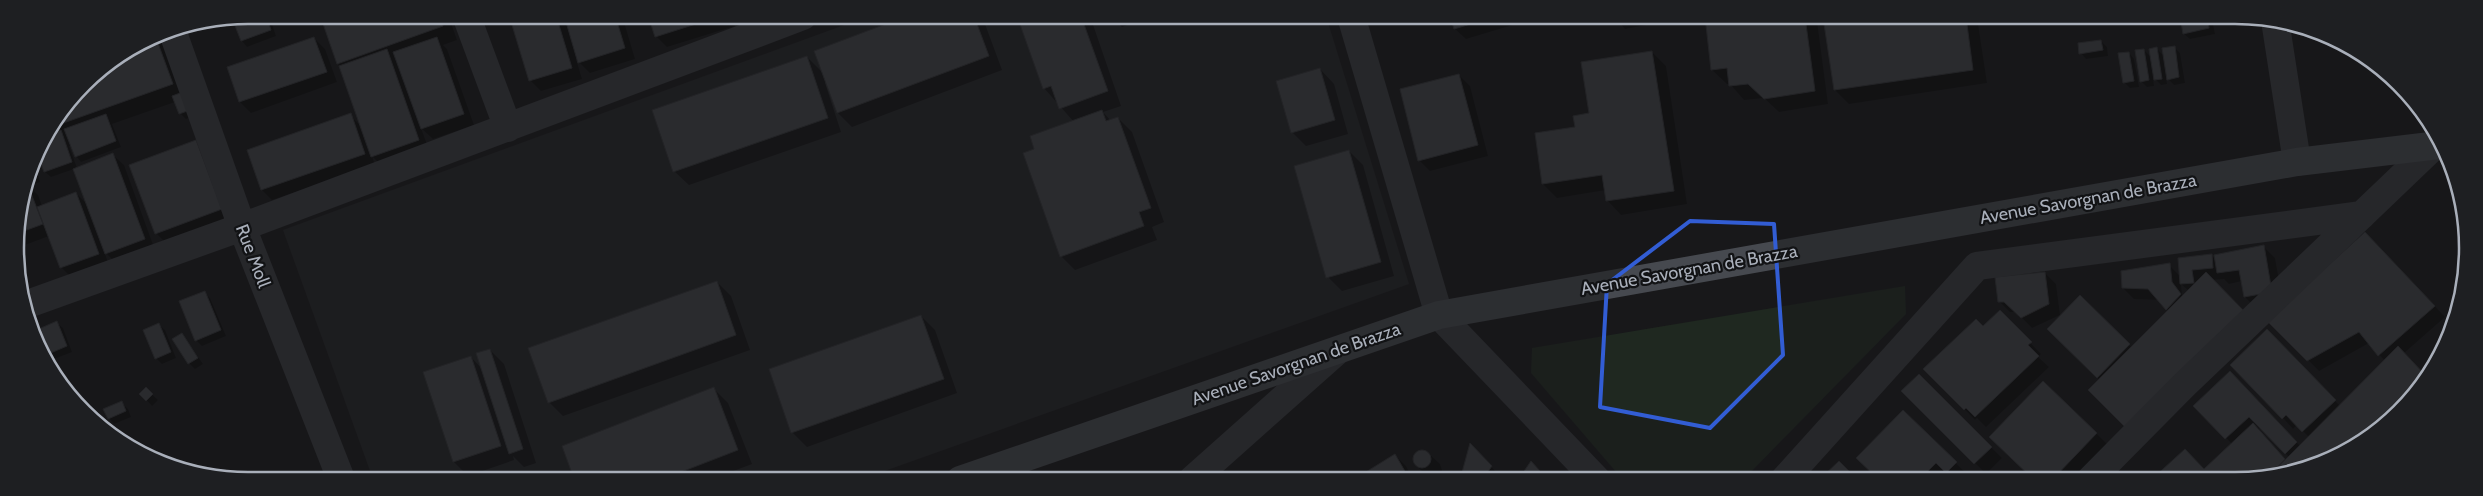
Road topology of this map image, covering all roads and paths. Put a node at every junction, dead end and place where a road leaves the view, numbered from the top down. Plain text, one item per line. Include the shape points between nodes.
1 (469, 24) edge
2 (758, 24) edge
3 (1353, 24) edge
4 (2276, 28) edge
5 (174, 37) edge
6 (508, 128) junction
7 (2434, 145) edge
8 (2435, 147) edge
9 (2297, 162) junction
10 (2362, 215) junction
11 (242, 227) junction
12 (30, 303) edge
13 (1439, 315) junction
14 (1337, 351) junction
15 (338, 472) edge
16 (983, 472) edge
17 (1201, 472) edge
18 (1589, 472) edge
19 (1791, 472) edge
20 (2098, 472) edge

1 - 6 street
2 - 6 street
3 - 13 street
4 - 9 street
5 - 11 street, Rue Moll
6 - 11 street
7 - 9 main road, Avenue Savorgnan de Brazza
8 - 10 street
9 - 13 main road, Avenue Savorgnan de Brazza
10 - 19 street via 1977,266
10 - 20 street
11 - 12 street
11 - 15 street, Rue Moll
13 - 14 main road, Avenue Savorgnan de Brazza
13 - 18 street
14 - 16 main road, Avenue Savorgnan de Brazza
14 - 17 street

